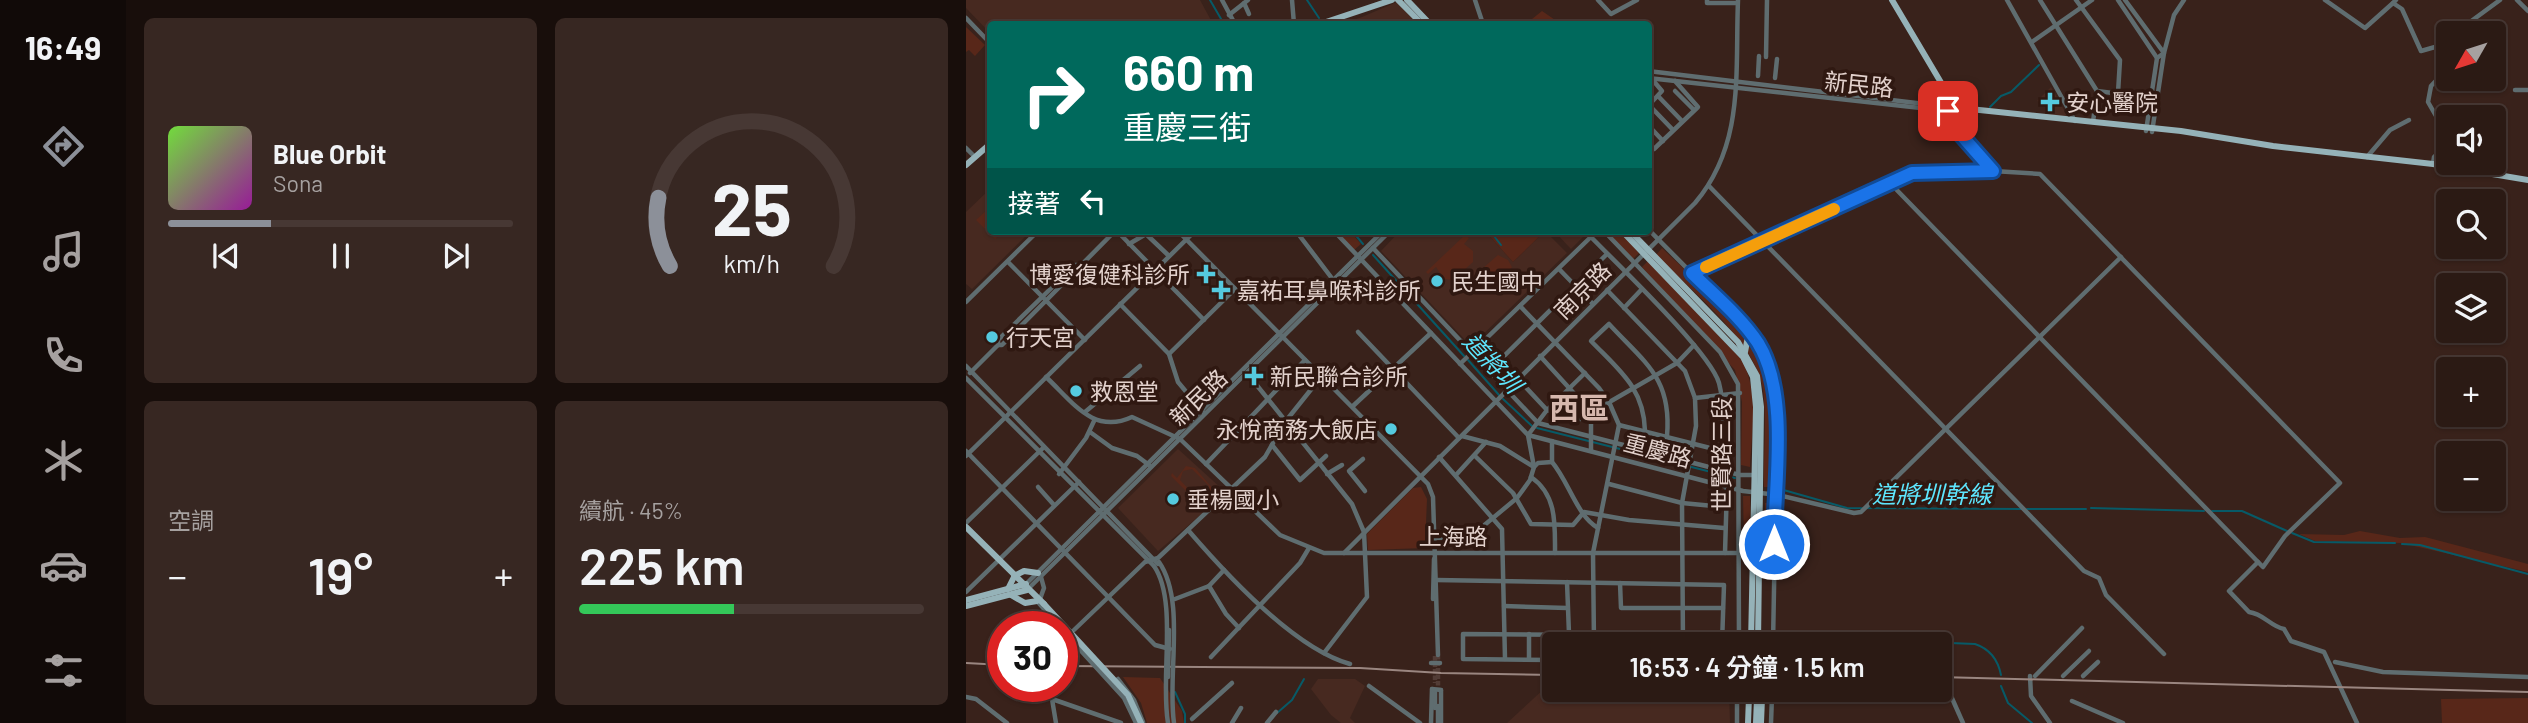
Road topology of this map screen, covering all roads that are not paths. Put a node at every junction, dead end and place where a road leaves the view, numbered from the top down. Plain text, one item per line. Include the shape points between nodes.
1 (1222, 0) edge
2 (1292, 0) edge
3 (1392, 0) edge
4 (1398, 0) edge
5 (1406, 0) edge
6 (1475, 0) edge
7 (1598, 0) edge
8 (1637, 0) edge
9 (1707, 0) edge
10 (1767, 0) edge
11 (1892, 0) edge
12 (2007, 0) edge
13 (2040, 0) edge
14 (2076, 0) edge
15 (2092, 0) edge
16 (2118, 0) edge
17 (2125, 0) edge
18 (2184, 0) edge
19 (2325, 0) edge
20 (2500, 0) edge
21 (2517, 0) edge
22 (1246, 1) edge
23 (2394, 1) edge
24 (1737, 2) edge
25 (2081, 8) junction
26 (2528, 11) edge
27 (1249, 14) dead end
28 (1229, 15) junction
29 (966, 18) edge
30 (1233, 21) edge
31 (1294, 21) edge
32 (1329, 21) edge
33 (1419, 21) edge
34 (1427, 21) edge
35 (1482, 21) edge
36 (2471, 21) edge
37 (2057, 26) junction
38 (987, 40) edge
39 (2032, 42) junction
40 (2435, 47) joint
41 (2164, 53) junction
42 (1759, 56) dead end
43 (1766, 57) dead end
44 (2157, 58) junction
45 (1777, 59) dead end
46 (1652, 72) edge
47 (1758, 76) dead end
48 (1652, 78) edge
49 (1775, 78) dead end
50 (1652, 81) edge
51 (1675, 81) junction
52 (1735, 85) junction
53 (2097, 90) junction
54 (2515, 90) dead end
55 (2528, 90) edge
56 (1675, 91) dead end
57 (2118, 93) junction
58 (1658, 96) junction
59 (2154, 98) junction
60 (1652, 102) edge
61 (1652, 108) edge
62 (1696, 109) junction
63 (1949, 109) junction
64 (2436, 116) edge
65 (2409, 120) dead end
66 (1682, 121) junction
67 (2075, 121) junction
68 (2093, 122) junction
69 (1652, 129) edge
70 (1673, 130) junction
71 (2149, 130) junction
72 (2194, 135) junction
73 (1663, 141) junction
74 (987, 146) edge
75 (1652, 147) edge
76 (966, 148) edge
77 (2436, 155) edge
78 (974, 156) junction
79 (2367, 157) junction
80 (2433, 164) junction
81 (966, 165) edge
82 (1993, 171) junction
83 (2528, 180) edge
84 (1890, 183) junction
85 (1709, 186) junction
86 (1652, 233) edge
87 (1034, 235) edge
88 (1112, 235) edge
89 (1120, 235) edge
90 (1144, 235) edge
91 (1147, 235) edge
92 (1182, 235) edge
93 (1190, 235) edge
94 (1299, 235) edge
95 (1339, 235) edge
96 (1379, 235) edge
97 (1385, 235) edge
98 (1608, 235) edge
99 (1627, 235) edge
100 (1633, 235) edge
101 (1591, 237) joint
102 (1186, 239) junction
103 (1658, 239) junction
104 (1763, 242) junction
105 (1129, 244) junction
106 (1371, 246) junction
107 (1646, 251) junction
108 (1363, 254) junction
109 (1607, 254) junction
110 (1169, 256) junction
111 (2121, 257) junction
112 (1007, 261) junction
113 (1635, 262) junction
114 (1155, 269) junction
115 (1559, 269) junction
116 (1625, 272) junction
117 (1692, 273) junction
118 (1335, 282) junction
119 (1575, 286) junction
120 (1236, 289) junction
121 (966, 290) edge
122 (1607, 290) junction
123 (1642, 290) junction
124 (972, 296) junction
125 (1044, 299) junction
126 (966, 302) edge
127 (1120, 304) junction
128 (1593, 304) junction
129 (1520, 306) junction
130 (1624, 308) junction
131 (1204, 320) junction
132 (1537, 324) junction
133 (1749, 331) junction
134 (1359, 332) dead end
135 (1432, 333) junction
136 (1281, 336) junction
137 (2040, 336) junction
138 (1084, 340) junction
139 (1555, 342) junction
140 (1481, 344) junction
141 (1694, 345) junction
142 (1745, 352) junction
143 (1470, 354) junction
144 (1169, 355) junction
145 (1541, 356) junction
146 (1305, 360) junction
147 (1462, 362) junction
148 (1498, 362) junction
149 (1677, 363) junction
150 (966, 366) edge
151 (1140, 366) dead end
152 (1243, 369) junction
153 (1393, 369) junction
154 (971, 372) junction
155 (1585, 373) junction
156 (1248, 374) junction
157 (1656, 375) junction
158 (1046, 377) junction
159 (1321, 377) junction
160 (966, 378) edge
161 (1517, 380) junction
162 (1634, 386) junction
163 (1570, 388) junction
164 (1506, 391) junction
165 (1740, 393) junction
166 (1721, 395) junction
167 (1695, 398) junction
168 (1267, 400) junction
169 (1497, 400) junction
170 (1609, 402) junction
171 (1353, 406) junction
172 (1547, 410) junction
173 (1011, 412) junction
174 (1085, 412) junction
175 (1591, 412) junction
176 (1204, 413) junction
177 (1005, 418) junction
178 (1094, 421) junction
179 (1285, 422) junction
180 (1537, 423) junction
181 (1619, 425) junction
182 (1945, 428) junction
183 (1645, 431) junction
184 (1090, 432) junction
185 (1529, 433) junction
186 (1667, 436) junction
187 (1460, 437) junction
188 (1593, 438) junction
189 (1177, 439) junction
190 (1552, 441) junction
191 (1486, 442) junction
192 (1695, 443) junction
193 (1272, 444) junction
194 (1617, 444) junction
195 (1044, 447) junction
196 (1592, 449) junction
197 (1722, 451) junction
198 (1038, 452) junction
199 (967, 454) edge
200 (1614, 454) junction
201 (1326, 456) dead end
202 (1475, 456) junction
203 (1439, 457) junction
204 (1363, 459) dead end
205 (1552, 462) junction
206 (1318, 463) junction
207 (1206, 464) junction
208 (1691, 464) junction
209 (1342, 465) dead end
210 (1150, 466) junction
211 (1535, 467) junction
212 (1065, 468) junction
213 (1721, 470) junction
214 (1059, 474) junction
215 (1327, 474) junction
216 (1420, 475) junction
217 (1456, 475) junction
218 (1688, 475) junction
219 (1740, 475) junction
220 (1754, 475) junction
221 (1531, 477) junction
222 (1079, 482) junction
223 (1608, 484) junction
224 (1727, 486) junction
225 (1038, 487) dead end
226 (1073, 487) junction
227 (1001, 489) junction
228 (1232, 489) junction
229 (1739, 489) junction
230 (1365, 491) dead end
231 (1757, 493) junction
232 (1774, 494) junction
233 (1516, 499) junction
234 (1682, 503) junction
235 (1055, 505) junction
236 (1724, 507) junction
237 (1106, 510) junction
238 (1582, 514) junction
239 (1101, 515) junction
240 (1601, 515) junction
241 (1494, 516) junction
242 (1036, 524) junction
243 (1555, 524) junction
244 (966, 525) edge
245 (1682, 526) junction
246 (1598, 528) junction
247 (1724, 528) junction
248 (1188, 530) junction
249 (1364, 532) junction
250 (1434, 538) junction
251 (1309, 548) junction
252 (1063, 552) junction
253 (1366, 553) junction
254 (1504, 553) junction
255 (1555, 553) junction
256 (1593, 553) junction
257 (1683, 553) junction
258 (1725, 553) junction
259 (1740, 553) junction
260 (1757, 553) junction
261 (1774, 553) junction
262 (1343, 554) junction
263 (1434, 556) junction
264 (999, 560) junction
265 (1147, 562) junction
266 (2258, 562) junction
267 (1156, 564) junction
268 (1224, 570) junction
269 (1039, 575) junction
270 (1014, 576) junction
271 (1436, 580) junction
272 (1504, 581) junction
273 (1567, 582) junction
274 (1593, 582) junction
275 (1620, 583) junction
276 (1682, 584) junction
277 (1209, 586) junction
278 (1027, 587) junction
279 (967, 588) edge
280 (1009, 592) junction
281 (1108, 597) junction
282 (1175, 599) dead end
283 (966, 600) edge
284 (1041, 602) junction
285 (966, 606) edge
286 (1259, 606) junction
287 (1504, 606) junction
288 (1567, 608) junction
289 (1683, 608) junction
290 (1723, 608) junction
291 (1048, 611) edge
292 (1078, 626) edge
293 (1239, 628) junction
294 (2082, 628) dead end
295 (1569, 632) edge
296 (1594, 632) edge
297 (1682, 632) edge
298 (1722, 632) edge
299 (1739, 632) edge
300 (1752, 632) edge
301 (1758, 632) edge
302 (1773, 632) edge
303 (1504, 633) junction
304 (1529, 634) junction
305 (1542, 634) edge
306 (1078, 646) edge
307 (1172, 650) dead end
308 (2089, 651) dead end
309 (1324, 653) junction
310 (2164, 654) dead end
311 (1212, 657) dead end
312 (1504, 659) junction
313 (1529, 659) junction
314 (1542, 660) edge
315 (2098, 662) dead end
316 (2335, 662) dead end
317 (1431, 663) dead end
318 (1440, 663) dead end
319 (1350, 664) dead end
320 (2063, 676) dead end
321 (2083, 676) dead end
322 (2528, 677) edge
323 (1232, 683) dead end
324 (1369, 686) dead end
325 (966, 698) edge
326 (1952, 698) edge
327 (2072, 701) dead end
328 (1737, 702) edge
329 (1755, 702) edge
330 (1755, 702) edge
331 (1772, 702) edge
332 (1241, 708) dead end
333 (1276, 712) dead end
334 (1192, 719) dead end
335 (2119, 722) edge
336 (1007, 723) edge
337 (1056, 723) edge
338 (1121, 723) edge
339 (1140, 723) edge
340 (1170, 723) edge
341 (1232, 723) edge
342 (1267, 723) edge
343 (1420, 723) edge
344 (1436, 723) edge
345 (1737, 723) edge
346 (1754, 723) edge
347 (1771, 723) edge
348 (1963, 723) edge
349 (2050, 723) edge
350 (2357, 723) edge

1 - 28 street
2 - 31 street
3 - 32 main road
4 - 33 main road
5 - 34 main road
6 - 35 street
7 - 8 street via 1611,14
9 - 24 street
10 - 43 street
11 - 63 main road via 1946,90
12 - 39 street
13 - 37 street
14 - 25 street
15 - 25 street
16 - 44 street
17 - 41 street
18 - 41 street via 2174,15
19 - 23 street via 2365,28
20 - 36 street
21 - 26 street
22 - 27 street
22 - 28 street
23 - 40 street via 2421,51
24 - 52 street, 南京路
25 - 37 street
25 - 57 street via 2120,60
28 - 30 street
29 - 38 street
37 - 39 street
37 - 53 street
39 - 67 street
40 - 64 street via 2446,70 2431,86 2428,102
41 - 44 street
41 - 59 street
42 - 47 street
44 - 59 street
45 - 49 street
46 - 52 street, 新民路
48 - 51 street, 新民路
50 - 58 street via 1662,91
51 - 52 street, 新民路
51 - 62 street
52 - 63 street, 新民路
52 - 85 street, 南京路 via 1728,146
53 - 57 street
53 - 68 street
54 - 55 street
56 - 62 street
57 - 59 street
58 - 60 street
58 - 66 street
59 - 71 street
61 - 70 street
62 - 66 street
63 - 67 main road, 新民路
63 - 71 main road, 新民路
63 - 82 street via 1947,119
65 - 79 street via 2390,130
66 - 70 street
67 - 68 main road, 新民路
68 - 71 main road, 新民路
69 - 73 street
70 - 73 street
71 - 72 main road, 新民路
71 - 72 main road, 新民路
72 - 79 main road
73 - 75 street
74 - 78 main road
76 - 78 street
77 - 80 street
78 - 81 main road
79 - 80 main road
80 - 83 main road
82 - 84 street via 1912,173
82 - 111 street via 2040,174
84 - 104 street
84 - 137 street
85 - 103 street, 南京路
85 - 104 street
86 - 103 street
87 - 112 street
88 - 125 street
89 - 105 street
90 - 105 street
91 - 110 street
92 - 102 street
93 - 102 street
94 - 118 street
95 - 108 street
96 - 106 street, 新民路
97 - 106 street, 新民路
98 - 113 street, 世賢路三段
99 - 107 main road, 世賢路三段
100 - 107 main road, 世賢路三段
101 - 109 street
101 - 115 street
102 - 110 street
102 - 120 street
103 - 107 street, 南京路
103 - 117 street
104 - 117 street
104 - 182 street
105 - 114 street
106 - 108 street, 新民路
106 - 143 street
107 - 113 street, 南京路
107 - 142 main road, 世賢路三段
107 - 220 main road, 世賢路三段 via 1749,367 1756,407
108 - 118 street, 新民路
108 - 135 street
109 - 116 street
109 - 119 street
110 - 114 street
111 - 137 street
111 - 266 street via 2340,483 2285,536 2263,567
112 - 124 street
112 - 125 street
113 - 116 street, 南京路
113 - 165 street, 世賢路三段 via 1720,352
114 - 127 street
114 - 131 street
115 - 119 street
115 - 129 street
116 - 122 street, 南京路
116 - 123 street
117 - 133 street
118 - 136 street, 新民路
119 - 128 street
119 - 132 street
120 - 131 street
120 - 136 street
121 - 124 street
122 - 128 street, 南京路
122 - 130 street
123 - 130 street
123 - 141 street
124 - 126 street
125 - 138 street
125 - 154 street
127 - 138 street
127 - 144 street
128 - 139 street, 南京路
129 - 132 street
129 - 140 street
130 - 149 street
131 - 144 street
132 - 139 street
132 - 148 street
133 - 142 main road
133 - 232 street via 1763,352 1774,384
134 - 153 street
135 - 147 street
135 - 153 street
136 - 146 street
136 - 152 street, 新民路
136 - 156 street, 新民路
137 - 182 street
137 - 266 street
138 - 158 street
139 - 145 street, 南京路
139 - 155 street
140 - 143 street
140 - 148 street
141 - 149 street
141 - 166 street via 1714,372
142 - 231 main road, 世賢路三段 via 1759,388
143 - 147 street
143 - 164 street
144 - 176 street via 1178,382
145 - 161 street, 南京路
145 - 163 street
146 - 159 street
146 - 168 street
147 - 169 street
148 - 161 street
149 - 157 street
149 - 167 street
150 - 154 street
151 - 174 street
152 - 156 street
152 - 176 street, 新民路
153 - 171 street
153 - 187 street
154 - 160 street
154 - 173 street
155 - 163 street
155 - 170 street
156 - 168 street
156 - 176 street, 新民路
157 - 162 street
157 - 162 street via 1609,324 1591,341
157 - 186 street via 1666,395
158 - 173 street
158 - 174 street
159 - 171 street
159 - 179 street
160 - 177 street
161 - 164 street, 南京路
161 - 172 street
162 - 170 street
162 - 183 street
163 - 172 street
163 - 175 street
164 - 169 street, 南京路
164 - 180 street
165 - 166 street
165 - 219 street, 世賢路三段
166 - 167 street
166 - 197 street
167 - 192 street
168 - 179 street
168 - 207 street
169 - 185 street
169 - 187 street, 南京路
170 - 175 street
170 - 181 street
171 - 216 street
172 - 175 street via 1580,419
172 - 180 street
173 - 177 street
173 - 195 street
174 - 178 street
175 - 188 street
176 - 189 street, 新民路
177 - 198 street
177 - 199 street
178 - 184 street
178 - 189 street, 上海路 via 1113,424 1132,417
179 - 193 street
179 - 206 street
180 - 185 street
180 - 188 street, 重慶路
181 - 183 street
181 - 194 street
182 - 232 street, 重慶路 via 1861,512
182 - 310 street via 2084,571 2099,578 2106,595
183 - 186 street
184 - 210 street
184 - 212 street
185 - 190 street, 重慶路
185 - 211 street
186 - 192 street
187 - 191 street
187 - 203 street, 南京路
188 - 194 street, 重慶路
188 - 196 street
189 - 207 street, 上海路
189 - 210 street, 新民路
190 - 196 street, 重慶路
190 - 205 street
191 - 202 street
191 - 211 street
192 - 197 street
192 - 208 street
193 - 206 street via 1300,480
193 - 228 street
194 - 200 street
194 - 208 street, 重慶路
195 - 198 street
195 - 212 street
196 - 200 street, 重慶路
197 - 213 street
198 - 214 street
198 - 227 street
199 - 227 street
200 - 218 street, 重慶路
200 - 223 street
201 - 206 street
202 - 217 street
202 - 233 street
203 - 216 street, 南京路
203 - 217 street
204 - 230 street via 1349,471
205 - 211 street
205 - 238 street via 1566,478
206 - 215 street
207 - 228 street, 上海路
208 - 213 street, 重慶路
208 - 218 street
209 - 215 street
210 - 237 street, 新民路
211 - 221 street
212 - 214 street
212 - 222 street
213 - 219 street, 重慶路
214 - 226 street
215 - 249 street via 1352,505
216 - 249 street, 南京路
216 - 250 street via 1433,497
217 - 241 street
218 - 224 street, 重慶路
218 - 234 street
219 - 220 street, 重慶路
219 - 229 street, 世賢路三段
220 - 231 main road, 世賢路三段
221 - 233 street
221 - 243 street via 1541,484 1554,507
222 - 226 street
222 - 237 street
223 - 234 street
223 - 240 street
224 - 229 street, 重慶路
224 - 236 street
225 - 235 street
226 - 235 street
226 - 239 street
227 - 242 street
227 - 244 street
228 - 248 street
228 - 251 street, 上海路 via 1280,534
229 - 231 street, 重慶路
229 - 259 street, 世賢路三段
231 - 232 street, 重慶路
231 - 260 main road, 世賢路三段
232 - 261 street
233 - 241 street
233 - 243 street via 1531,524
234 - 236 street
234 - 245 street
235 - 242 street
236 - 247 street
237 - 239 street, 新民路
237 - 267 street
238 - 240 street
238 - 243 street via 1573,525
238 - 246 street
239 - 252 street, 新民路
239 - 265 street
240 - 245 street
240 - 246 street
241 - 250 street via 1470,537
241 - 254 street via 1502,529
242 - 252 street
242 - 264 street
243 - 255 street
244 - 264 main road
245 - 247 street
245 - 257 street
246 - 256 street
247 - 258 street
248 - 267 street
248 - 268 street
249 - 253 street
249 - 262 street, 南京路
250 - 263 street
251 - 262 street, 上海路
251 - 286 street
252 - 269 street, 新民路
252 - 281 street
253 - 262 street, 上海路
253 - 263 street, 上海路
253 - 309 street via 1367,597
254 - 255 street, 上海路
254 - 263 street, 上海路
254 - 272 street
255 - 256 street, 上海路
256 - 257 street, 上海路
256 - 274 street
257 - 258 street, 上海路
257 - 276 street
258 - 259 street, 上海路
259 - 260 street, 上海路
259 - 299 street, 世賢路三段
260 - 261 street, 上海路
260 - 300 main road, 世賢路三段
260 - 301 main road, 世賢路三段
261 - 302 street
263 - 271 street
263 - 271 street via 1436,656
264 - 270 main road
264 - 279 street
265 - 267 street
265 - 281 street
266 - 350 street via 2229,591 2249,612 2284,629 2291,641 2325,652
267 - 340 street, bridge via 1165,590 1164,687
268 - 277 street
268 - 286 street
269 - 270 main road via 1024,571
269 - 278 street, 新民路
269 - 284 street via 1044,589
270 - 278 main road
270 - 280 main road
271 - 272 street
272 - 273 street
272 - 287 street
273 - 274 street
273 - 288 street
274 - 275 street
274 - 296 street
275 - 276 street
275 - 289 street via 1621,608
276 - 289 street
276 - 290 street via 1724,584
277 - 282 street
277 - 293 street
278 - 280 main road
278 - 284 main road
280 - 283 main road
280 - 284 main road via 1025,603
280 - 285 main road
281 - 292 street
281 - 307 street via 1155,645
284 - 291 main road, bridge
284 - 339 main road, bridge via 1128,695
286 - 293 street
286 - 309 street
287 - 288 street
287 - 303 street
288 - 295 street
289 - 290 street
289 - 297 street
290 - 298 street
293 - 311 street
294 - 349 street via 2033,676 2031,696
303 - 304 street
303 - 312 street
303 - 312 street via 1463,634 1464,659
304 - 305 street
304 - 313 street
306 - 339 main road, bridge via 1125,694
308 - 320 street
309 - 319 street
312 - 313 street
313 - 314 street
315 - 321 street
316 - 322 street via 2384,672
317 - 318 street, bridge
323 - 334 street
324 - 343 street
325 - 336 street via 976,699
326 - 348 street
327 - 335 street
328 - 345 street
329 - 346 main road
330 - 346 main road
331 - 347 street
332 - 341 street
333 - 342 street
337 - 338 street via 1052,699
344 - 344 street via 1437,691

